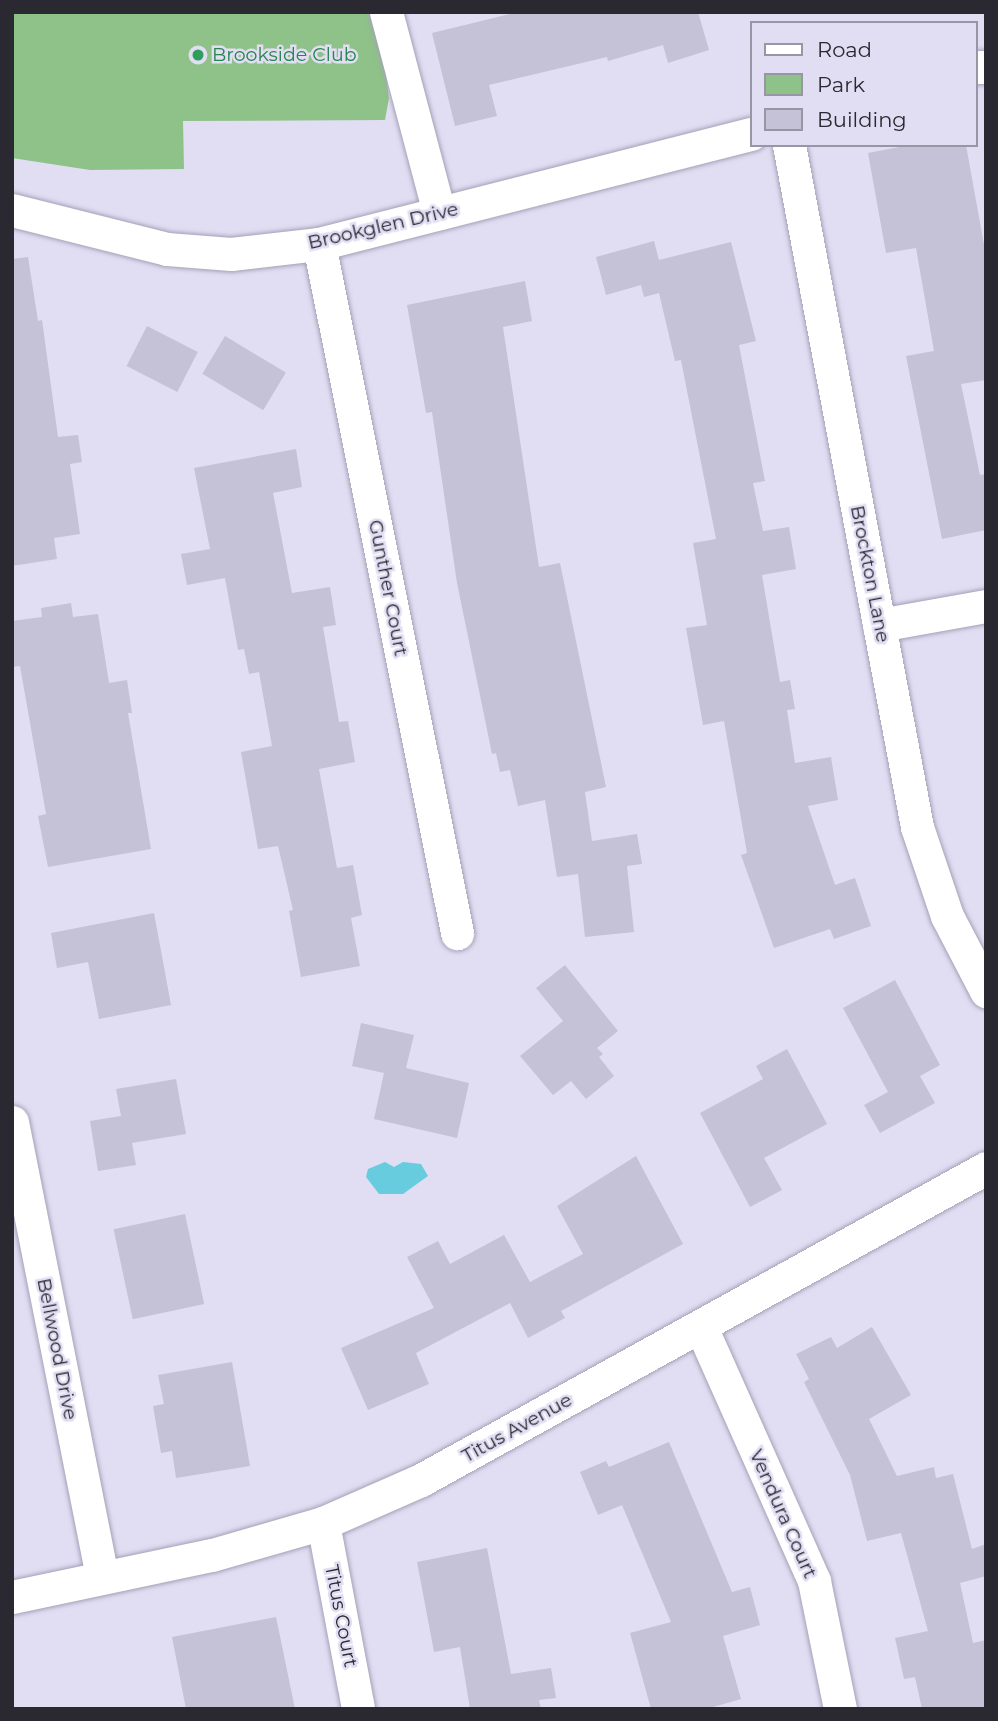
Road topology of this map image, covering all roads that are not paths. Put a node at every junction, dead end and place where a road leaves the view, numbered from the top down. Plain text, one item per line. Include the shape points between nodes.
1 (386, 12) edge
2 (750, 134) edge
3 (789, 147) edge
4 (12, 210) edge
5 (439, 214) junction
6 (319, 244) junction
7 (986, 606) edge
8 (879, 625) junction
9 (457, 933) dead end
10 (986, 991) edge
11 (12, 1122) edge
12 (986, 1168) edge
13 (701, 1327) junction
14 (323, 1523) junction
15 (102, 1576) junction
16 (12, 1597) edge
17 (358, 1709) edge
18 (840, 1709) edge

1 - 5 street
2 - 5 street, Brookglen Drive
3 - 8 street, Brockton Lane
4 - 6 street, Brookglen Drive via 167,249 231,254
5 - 6 street, Brookglen Drive
6 - 9 street, Gunther Court
7 - 8 street
8 - 10 street, Brockton Lane via 917,827 947,916
11 - 15 street, Bellwood Drive
12 - 13 street, Titus Avenue
13 - 14 street, Titus Avenue via 421,1480
13 - 18 street, Vendura Court via 814,1581
14 - 15 street, Titus Avenue via 212,1555
14 - 17 street, Titus Court
15 - 16 street, Titus Avenue

